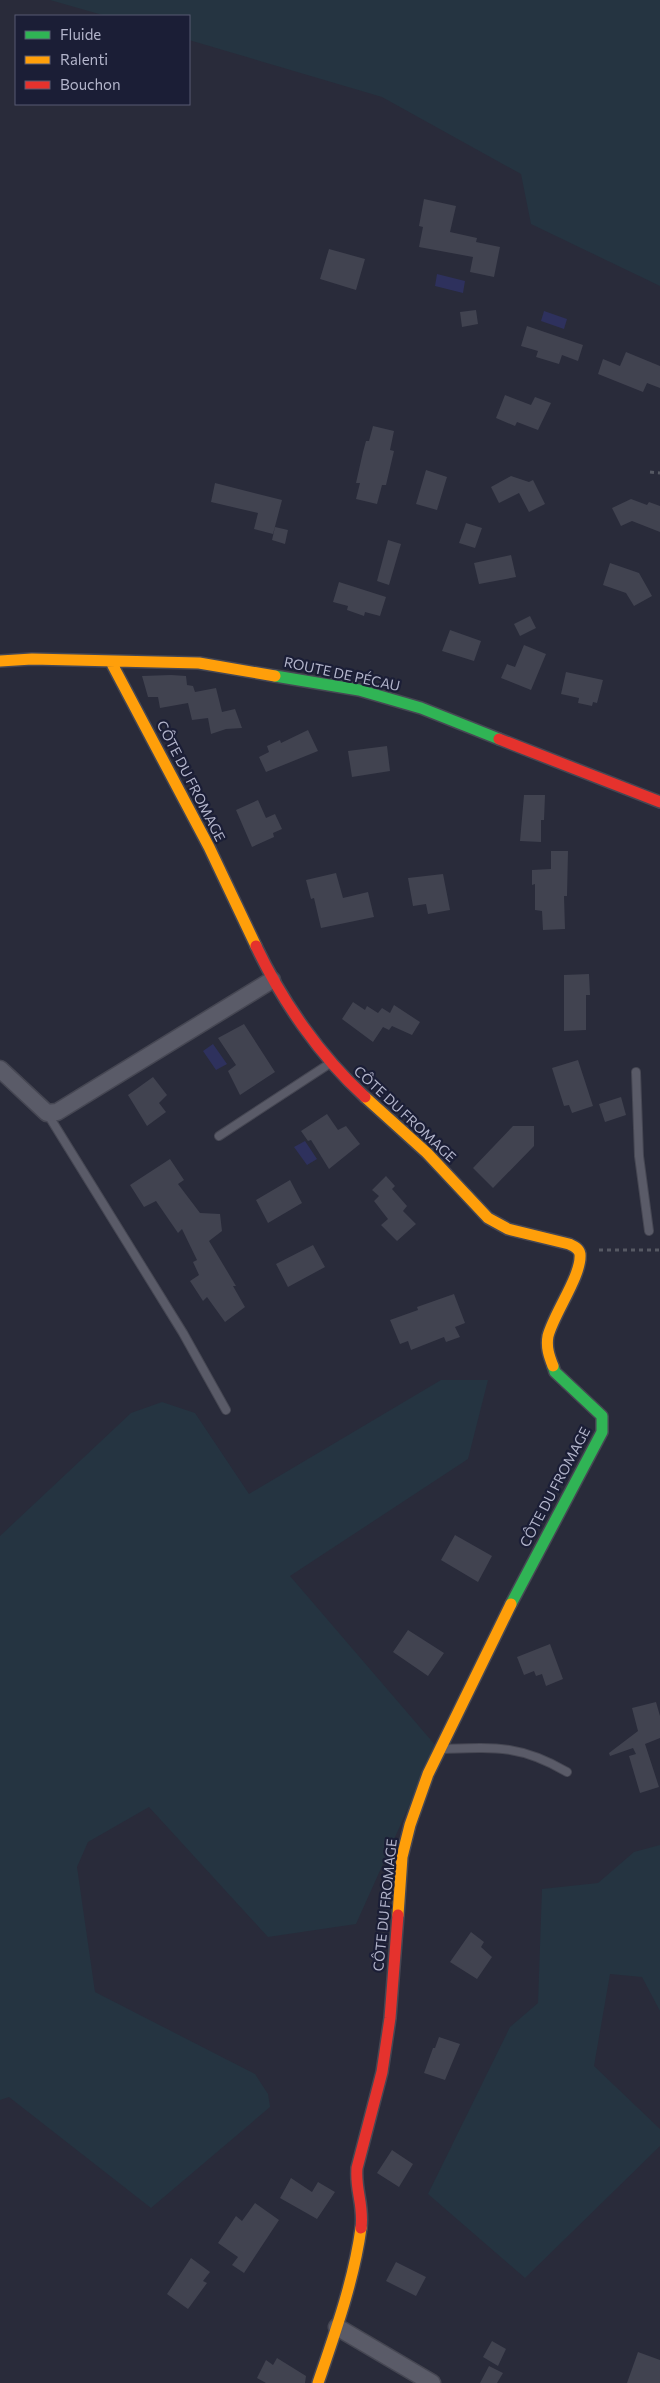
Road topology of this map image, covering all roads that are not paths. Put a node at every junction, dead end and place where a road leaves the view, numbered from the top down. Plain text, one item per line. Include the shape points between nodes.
1 (0, 661) edge
2 (111, 662) junction
3 (660, 802) edge
4 (272, 980) junction
5 (331, 1063) junction
6 (0, 1069) edge
7 (636, 1072) dead end
8 (47, 1113) junction
9 (219, 1136) dead end
10 (650, 1231) dead end
11 (226, 1410) dead end
12 (440, 1750) junction
13 (567, 1772) dead end
14 (337, 2327) junction
15 (318, 2383) edge
16 (432, 2383) edge

1 - 2 street, ROUTE DE PÉCAU
2 - 3 street, ROUTE DE PÉCAU via 199,663 359,690 421,708
2 - 4 street, CÔTE DU FROMAGE via 209,846
4 - 5 street, CÔTE DU FROMAGE
4 - 8 street via 58,1112
5 - 9 lane
5 - 12 street, CÔTE DU FROMAGE via 427,1153 488,1218 508,1229 569,1244 580,1254 577,1271 548,1337 547,1350 555,1372 602,1416 602,1432 494,1635
6 - 8 street
7 - 10 lane via 639,1156
8 - 11 lane via 183,1333
12 - 13 lane via 490,1748 524,1752
12 - 14 street, CÔTE DU FROMAGE via 410,1825 402,1857 390,2018 382,2072 357,2168 356,2183 363,2211 359,2243
14 - 15 street, CÔTE DU FROMAGE
14 - 16 street

